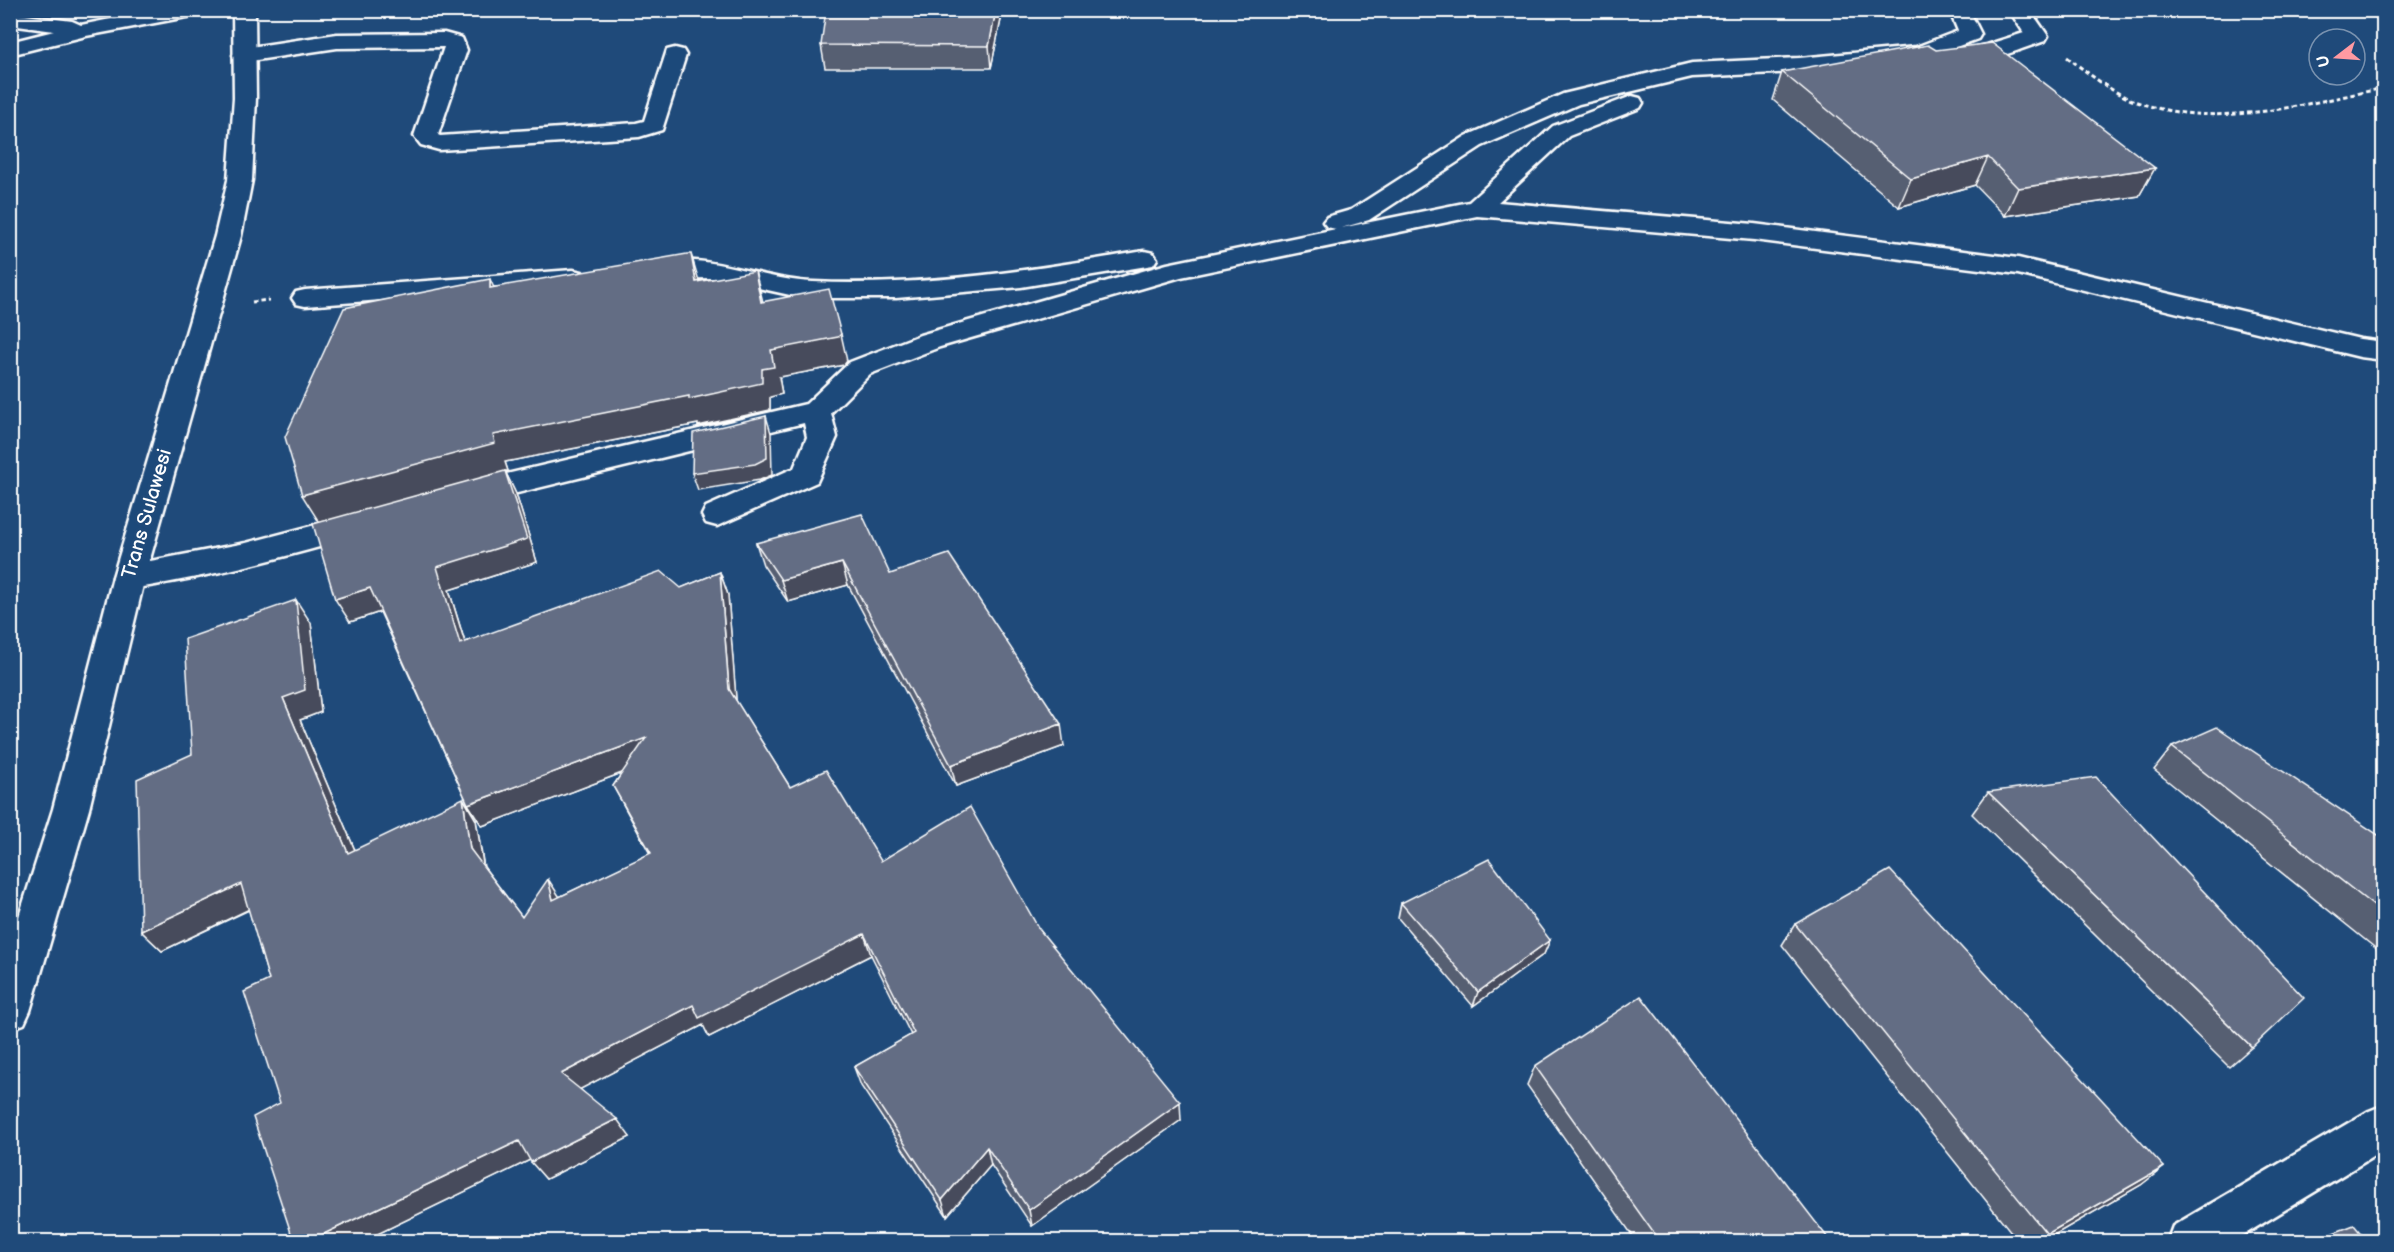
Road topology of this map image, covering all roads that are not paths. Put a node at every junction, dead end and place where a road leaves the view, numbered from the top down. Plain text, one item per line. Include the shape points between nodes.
1 (192, 10) edge
2 (244, 10) edge
3 (1956, 10) edge
4 (2019, 10) edge
5 (10, 19) edge
6 (85, 30) junction
7 (10, 49) edge
8 (244, 55) junction
9 (675, 55) dead end
10 (1477, 208) junction
11 (305, 298) dead end
12 (2384, 351) edge
13 (816, 411) junction
14 (436, 503) edge
15 (717, 515) dead end
16 (392, 516) edge
17 (129, 577) junction
18 (10, 1011) edge
19 (2384, 1126) edge
20 (2189, 1242) edge

1 - 6 main road
2 - 8 main road, Trans Sulawesi
3 - 11 main road via 1970,34 1920,53 1799,66 1692,70 1570,99 1474,141 1360,215 1311,229 1079,271 884,291 807,290 717,271 669,270
4 - 10 main road via 2037,36 1990,51 1882,73 1687,91 1640,101 1561,131
5 - 6 main road
6 - 7 main road
8 - 9 main road via 337,41 454,43 456,50 426,136 439,143 639,130 654,125
8 - 17 main road, Trans Sulawesi via 240,180 228,236
10 - 12 main road via 1754,232 2018,266
10 - 13 main road via 1176,270 930,341 860,368
13 - 14 main road
13 - 15 main road via 822,437 806,475
16 - 17 main road via 280,547
17 - 18 main road, Trans Sulawesi via 71,809
19 - 20 main road

